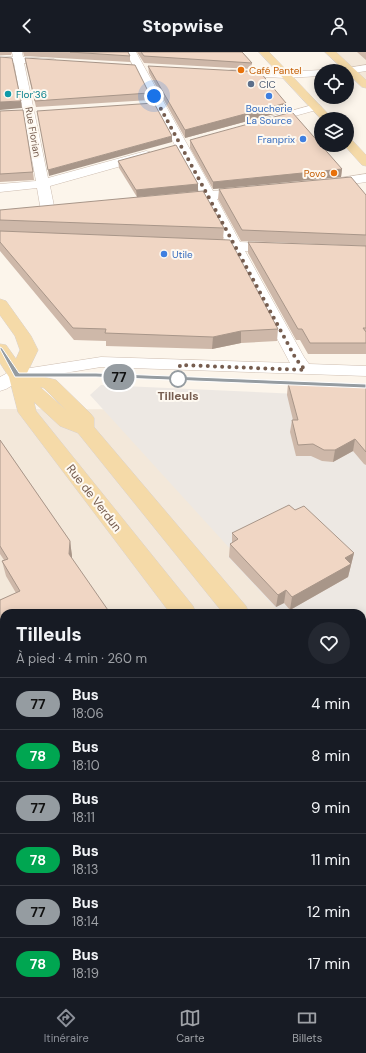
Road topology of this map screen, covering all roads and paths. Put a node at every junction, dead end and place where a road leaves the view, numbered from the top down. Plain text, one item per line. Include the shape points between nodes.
1 (131, 52) edge
2 (264, 52) edge
3 (330, 52) edge
4 (17, 56) edge
5 (0, 59) edge
6 (63, 63) edge
7 (342, 64) edge
8 (135, 68) junction
9 (366, 68) edge
10 (154, 69) edge
11 (354, 70) edge
12 (223, 73) edge
13 (314, 73) edge
14 (285, 75) junction
15 (354, 75) edge
16 (366, 84) edge
17 (159, 104) junction
18 (144, 105) edge
19 (316, 107) junction
20 (34, 112) junction
21 (321, 112) edge
22 (15, 113) edge
23 (256, 124) edge
24 (186, 144) junction
25 (354, 149) edge
26 (366, 162) edge
27 (366, 178) edge
28 (42, 184) junction
29 (314, 185) edge
30 (0, 188) edge
31 (261, 190) edge
32 (208, 196) junction
33 (162, 200) edge
34 (63, 210) edge
35 (48, 211) junction
36 (34, 213) edge
37 (190, 244) edge
38 (235, 246) junction
39 (289, 248) edge
40 (0, 304) edge
41 (0, 349) edge
42 (305, 370) junction
43 (366, 371) edge
44 (6, 374) edge
45 (0, 385) edge
46 (181, 609) edge
47 (234, 609) edge

1 - 8 street
2 - 14 main road
3 - 7 main road
4 - 5 street
4 - 6 street
4 - 20 street, Rue Florian
8 - 10 street
8 - 17 street
9 - 11 street
12 - 14 street
13 - 14 street
14 - 19 main road
15 - 16 main road
17 - 18 street
17 - 24 street
19 - 21 main road
19 - 23 street
20 - 22 street
20 - 28 street, Rue Florian
24 - 28 street
24 - 32 street
25 - 26 main road
27 - 29 street
28 - 30 street
28 - 35 street, Rue Florian
31 - 32 street
32 - 33 street
32 - 38 street
34 - 35 street
35 - 36 street
37 - 38 street
38 - 39 street
38 - 42 street via 296,359
40 - 44 main road via 30,350
41 - 44 main road
42 - 43 street
42 - 44 street via 101,362
44 - 45 street
44 - 46 main road, Rue de Verdun via 27,412
44 - 47 main road via 50,384 84,418 85,429

